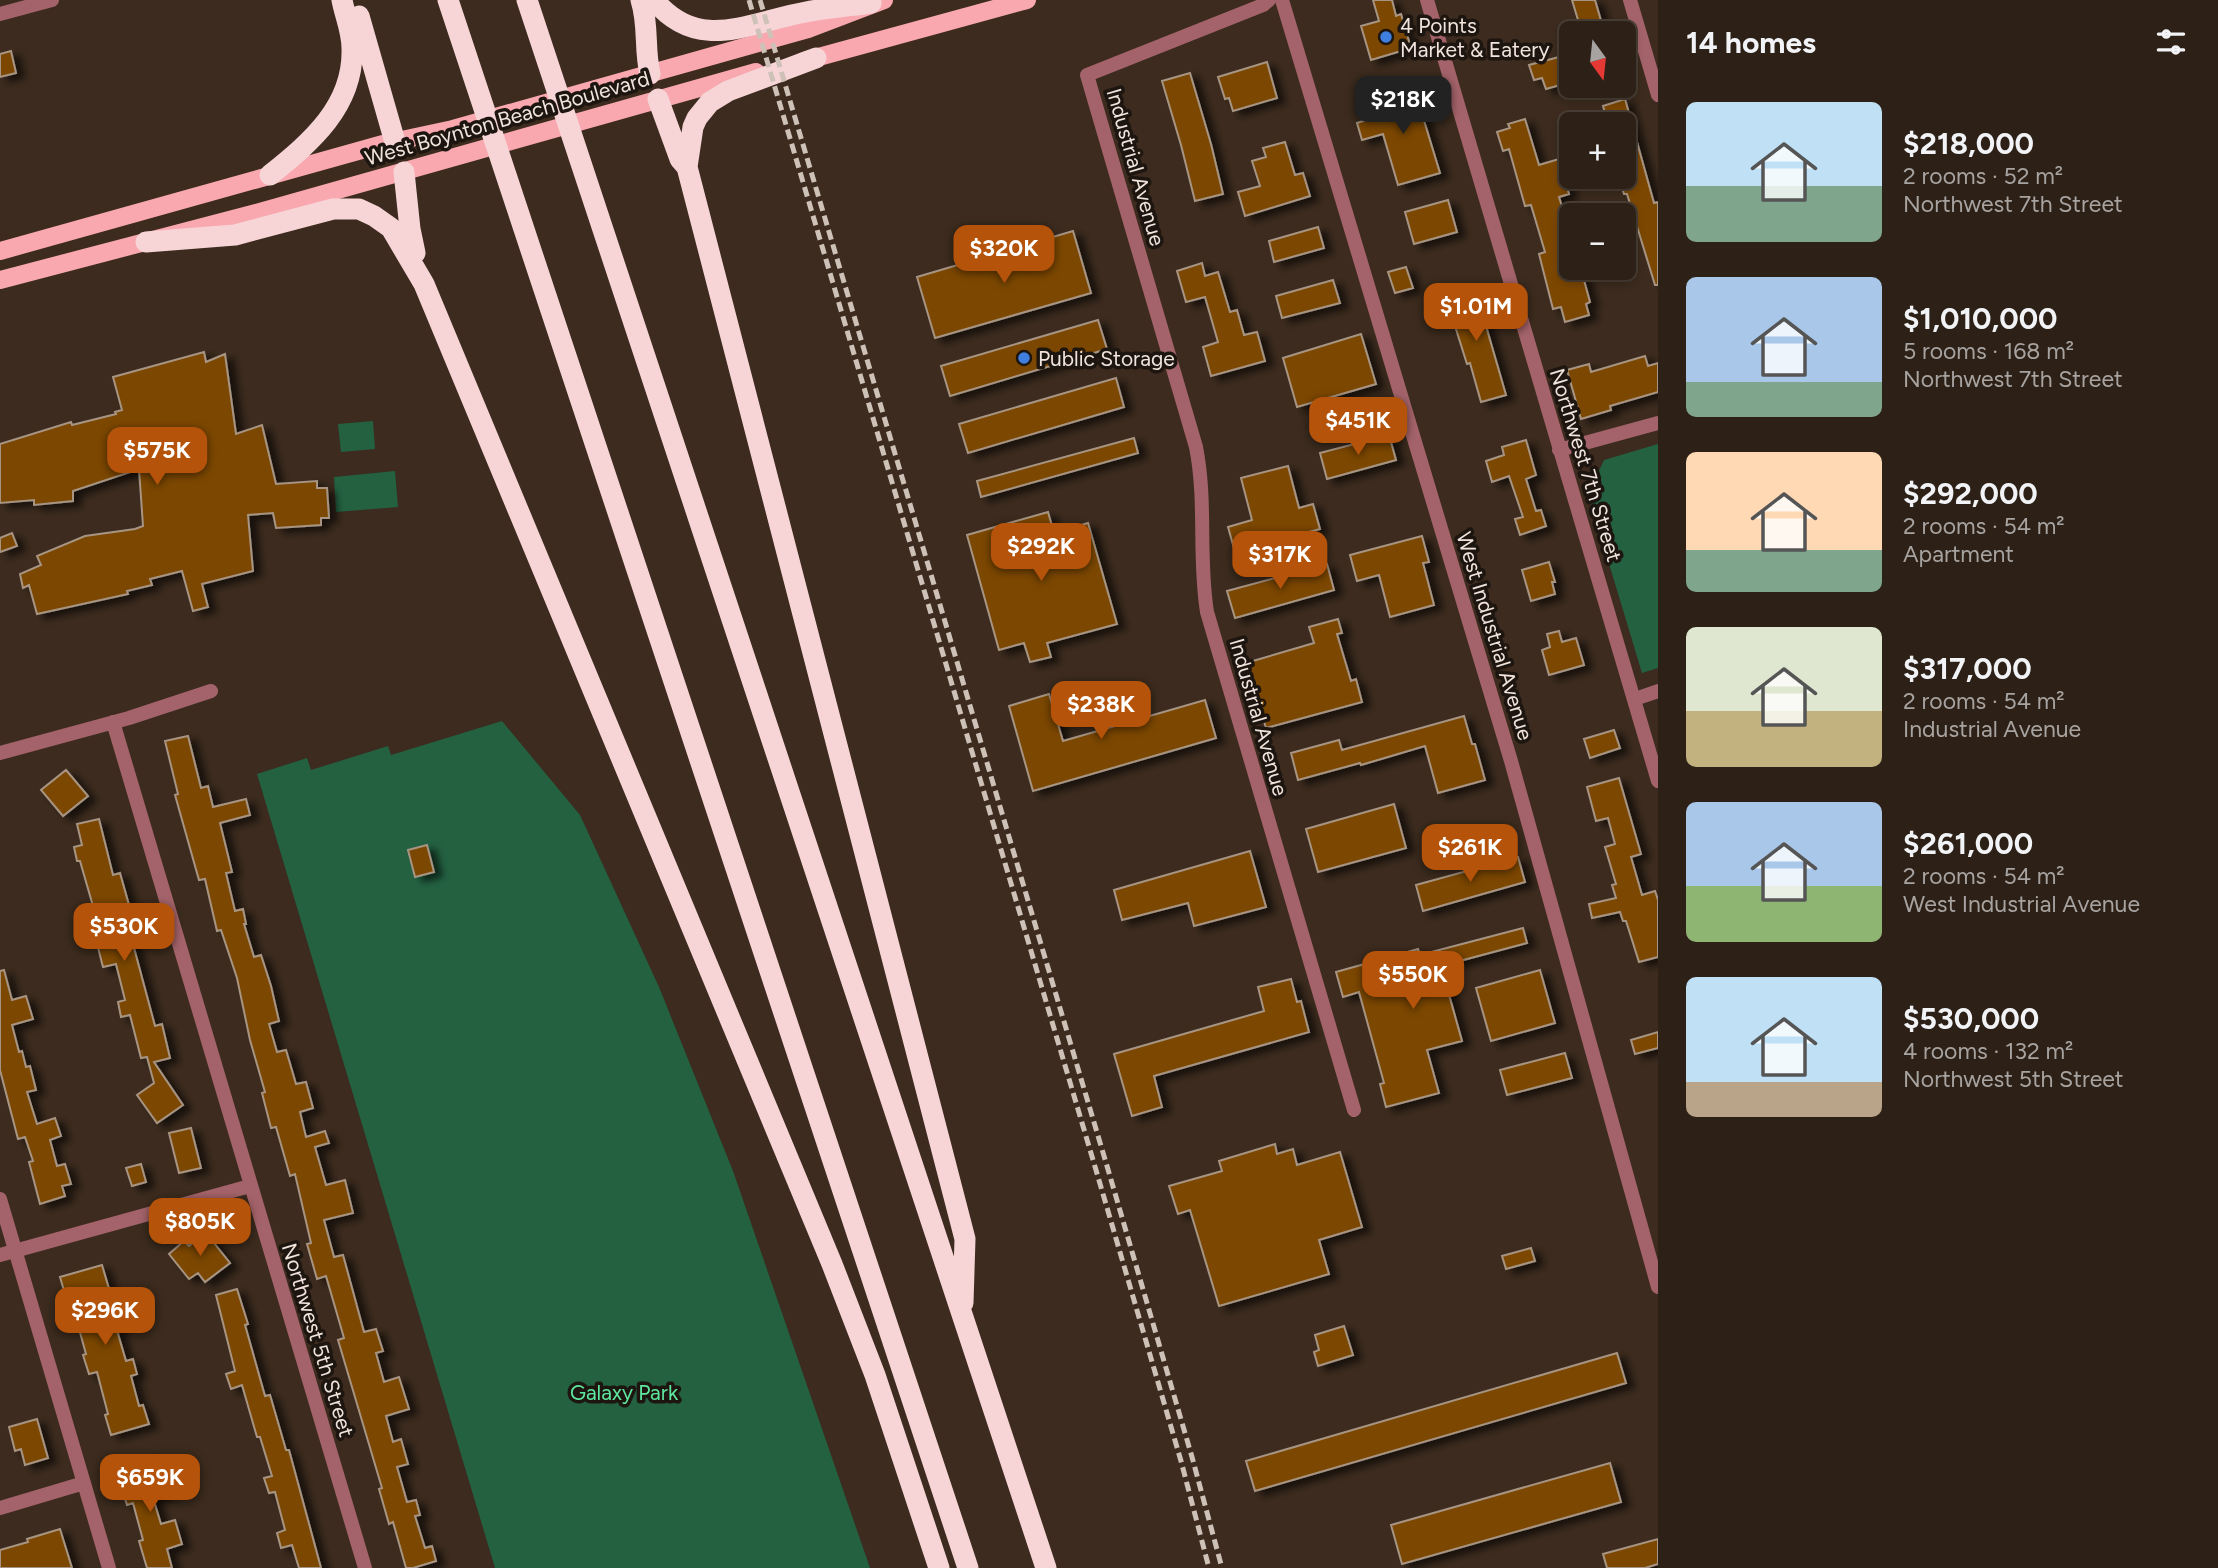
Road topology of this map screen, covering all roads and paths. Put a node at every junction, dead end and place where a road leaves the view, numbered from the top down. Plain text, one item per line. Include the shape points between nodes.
1 (51, 0) edge
2 (342, 0) edge
3 (355, 0) edge
4 (448, 0) edge
5 (527, 0) edge
6 (641, 0) edge
7 (653, 0) edge
8 (1027, 0) edge
9 (1269, 0) edge
10 (1282, 0) edge
11 (1427, 0) edge
12 (1630, 0) edge
13 (877, 2) edge
14 (0, 14) edge
15 (740, 38) junction
16 (816, 58) joint
17 (650, 74) junction
18 (754, 78) junction
19 (1658, 95) edge
20 (658, 99) junction
21 (395, 142) junction
22 (687, 167) junction
23 (404, 172) junction
24 (270, 175) junction
25 (146, 242) junction
26 (0, 251) edge
27 (0, 280) edge
28 (424, 284) junction
29 (1658, 423) edge
30 (1559, 450) junction
31 (211, 691) dead end
32 (1658, 691) edge
33 (1634, 698) junction
34 (113, 722) junction
35 (0, 753) edge
36 (1658, 781) edge
37 (1354, 1110) dead end
38 (250, 1185) junction
39 (0, 1199) edge
40 (15, 1251) junction
41 (0, 1255) edge
42 (1658, 1287) edge
43 (962, 1319) junction
44 (85, 1483) junction
45 (0, 1508) edge
46 (109, 1568) edge
47 (365, 1568) edge
48 (939, 1568) edge
49 (968, 1568) edge
50 (1045, 1568) edge

1 - 14 street
2 - 24 highway via 353,51 343,93 320,131
3 - 21 highway
4 - 49 highway
5 - 43 highway
6 - 17 highway
7 - 15 highway via 683,24
8 - 16 main road
9 - 37 street, Industrial Avenue via 1087,75 1196,447 1203,493 1201,554 1207,612
10 - 42 street, West Industrial Avenue via 1511,761
11 - 30 street, Northwest 7th Street
12 - 19 street
13 - 15 highway via 805,12
15 - 17 main road, West Boynton Beach Boulevard
16 - 18 highway
17 - 20 main road
17 - 21 main road, West Boynton Beach Boulevard
18 - 20 main road, West Boynton Beach Boulevard
18 - 22 highway via 703,110 693,127
20 - 22 highway
20 - 23 main road, West Boynton Beach Boulevard
21 - 23 main road
21 - 24 main road, West Boynton Beach Boulevard
22 - 43 highway via 965,1239
23 - 25 main road, West Boynton Beach Boulevard
23 - 28 highway via 411,239
24 - 26 main road, West Boynton Beach Boulevard
25 - 27 main road, West Boynton Beach Boulevard
25 - 28 highway via 235,236 333,209 359,209 391,228
28 - 48 highway via 832,1264 875,1375
29 - 30 street
30 - 33 street, Northwest 7th Street
31 - 34 street
32 - 33 street
33 - 36 street, Northwest 7th Street
34 - 35 street
34 - 38 street, Northwest 5th Street
38 - 40 street
38 - 47 street, Northwest 5th Street
39 - 40 street
40 - 41 street
40 - 44 street
43 - 50 highway
44 - 45 street
44 - 46 street

